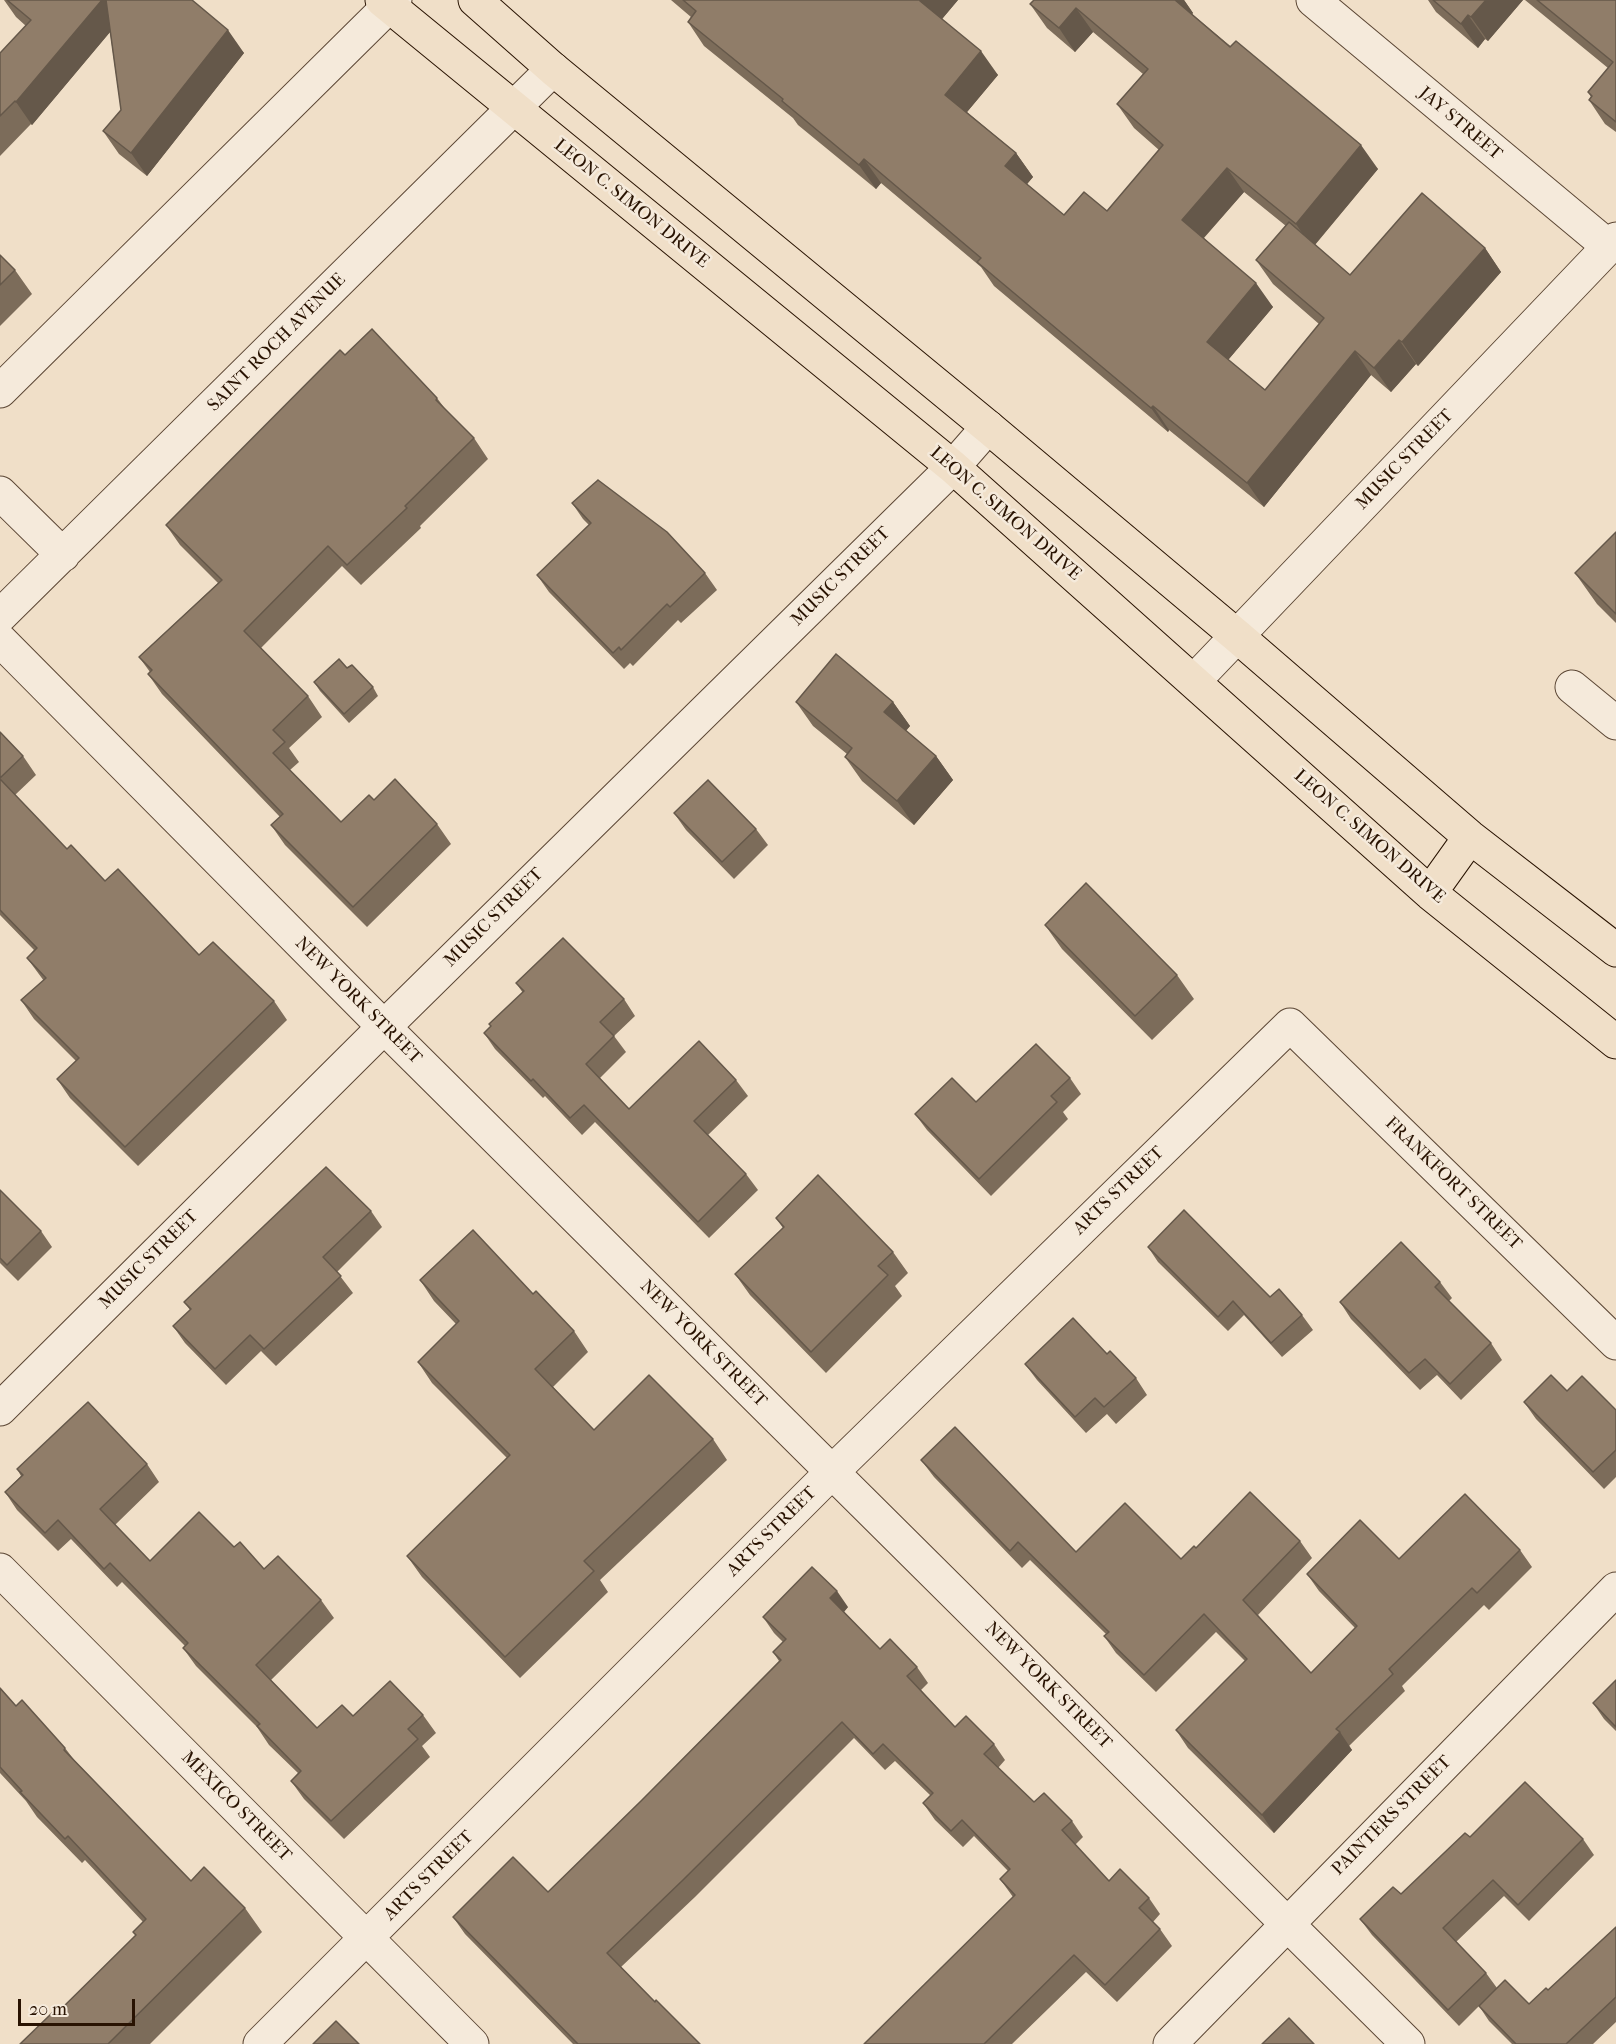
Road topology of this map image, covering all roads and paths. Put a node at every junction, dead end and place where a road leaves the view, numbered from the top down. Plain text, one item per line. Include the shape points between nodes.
1 (475, 0) edge
2 (1313, 0) edge
3 (389, 2) edge
4 (553, 69) junction
5 (513, 109) junction
6 (1612, 243) edge
7 (0, 391) edge
8 (988, 427) junction
9 (953, 467) junction
10 (0, 493) edge
11 (63, 555) junction
12 (0, 616) edge
13 (1237, 636) junction
14 (0, 640) edge
15 (1194, 681) junction
16 (1572, 687) dead end
17 (1616, 723) edge
18 (1470, 837) junction
19 (1430, 892) junction
20 (1616, 950) edge
21 (1290, 1024) joint
22 (384, 1027) junction
23 (1616, 1042) edge
24 (1616, 1343) edge
25 (0, 1409) edge
26 (832, 1472) junction
27 (0, 1570) edge
28 (1616, 1589) edge
29 (1286, 1923) junction
30 (367, 1938) junction
31 (260, 2044) edge
32 (472, 2044) edge
33 (1170, 2044) edge
34 (1408, 2044) edge

1 - 4 main road
2 - 6 street, JAY STREET
3 - 5 main road, LEON C. SIMON DRIVE
3 - 7 street
4 - 5 street, SAINT ROCH AVENUE
4 - 8 main road
5 - 9 main road, LEON C. SIMON DRIVE
5 - 11 street, SAINT ROCH AVENUE
6 - 13 street, MUSIC STREET
8 - 9 street, MUSIC STREET
8 - 13 main road
9 - 15 main road, LEON C. SIMON DRIVE
9 - 22 street, MUSIC STREET
10 - 11 street
11 - 12 street, SAINT ROCH AVENUE
13 - 15 street, MUSIC STREET
13 - 18 main road
14 - 22 street, NEW YORK STREET
15 - 19 main road, LEON C. SIMON DRIVE
16 - 17 street
18 - 19 main road
18 - 20 main road
19 - 23 main road, LEON C. SIMON DRIVE
21 - 24 street, FRANKFORT STREET
21 - 26 street, ARTS STREET
22 - 25 street, MUSIC STREET
22 - 26 street, NEW YORK STREET
26 - 29 street, NEW YORK STREET
26 - 30 street, ARTS STREET
27 - 30 street, MEXICO STREET
28 - 29 street, PAINTERS STREET
29 - 33 street, PAINTERS STREET
29 - 34 street, NEW YORK STREET
30 - 31 street, ARTS STREET
30 - 32 street, MEXICO STREET

